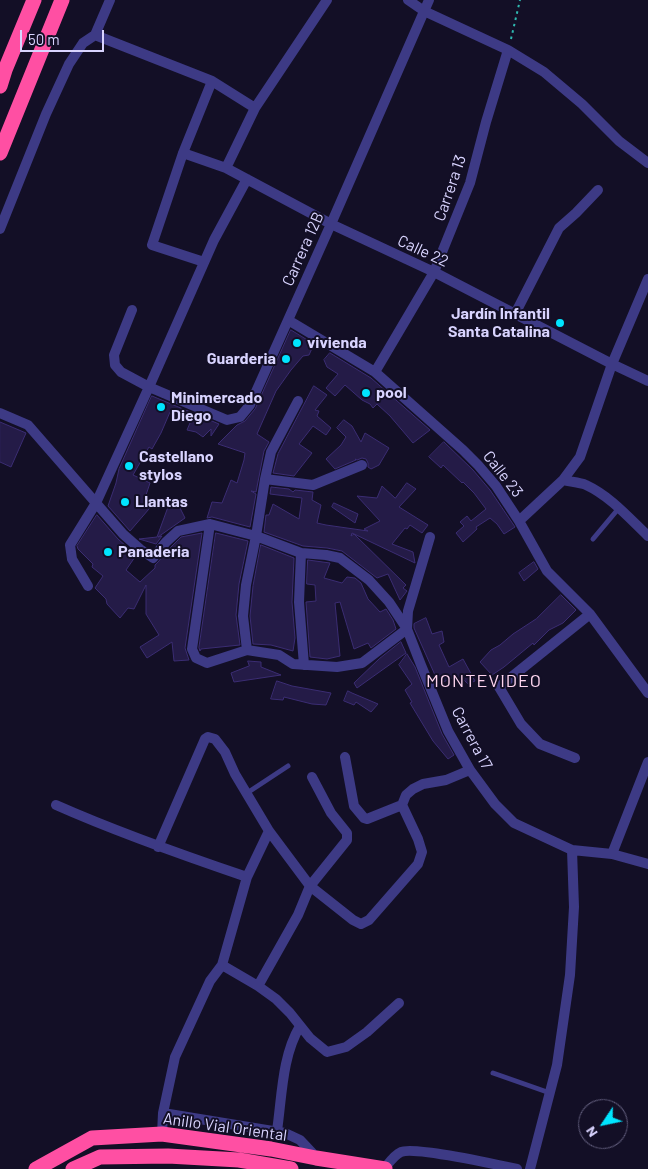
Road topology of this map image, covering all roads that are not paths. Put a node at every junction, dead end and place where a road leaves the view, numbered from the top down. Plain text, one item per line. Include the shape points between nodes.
1 (34, 0) edge
2 (62, 0) edge
3 (110, 0) edge
4 (327, 0) edge
5 (408, 0) edge
6 (429, 0) edge
7 (424, 11) junction
8 (95, 35) junction
9 (508, 50) junction
10 (212, 81) junction
11 (0, 86) edge
12 (256, 108) junction
13 (0, 153) edge
14 (183, 153) junction
15 (648, 163) edge
16 (226, 168) junction
17 (247, 179) junction
18 (598, 190) dead end
19 (331, 224) junction
20 (0, 229) edge
21 (204, 262) junction
22 (434, 272) junction
23 (648, 279) edge
24 (132, 310) dead end
25 (516, 314) junction
26 (288, 320) junction
27 (612, 364) junction
28 (375, 372) junction
29 (648, 381) edge
30 (149, 387) junction
31 (298, 401) dead end
32 (0, 413) edge
33 (362, 465) dead end
34 (265, 479) junction
35 (563, 480) junction
36 (96, 503) junction
37 (619, 508) junction
38 (519, 520) junction
39 (210, 524) junction
40 (256, 536) junction
41 (648, 536) edge
42 (430, 538) dead end
43 (593, 539) dead end
44 (301, 553) junction
45 (88, 586) dead end
46 (590, 614) junction
47 (407, 629) junction
48 (247, 650) junction
49 (304, 665) junction
50 (648, 692) edge
51 (344, 757) dead end
52 (575, 758) dead end
53 (648, 762) edge
54 (288, 766) dead end
55 (470, 770) junction
56 (312, 777) dead end
57 (246, 793) junction
58 (56, 805) dead end
59 (402, 805) junction
60 (269, 831) junction
61 (158, 847) junction
62 (572, 850) junction
63 (612, 854) junction
64 (648, 864) edge
65 (247, 877) junction
66 (310, 886) junction
67 (222, 965) junction
68 (258, 986) junction
69 (399, 1003) dead end
70 (300, 1026) junction
71 (493, 1073) dead end
72 (550, 1093) junction
73 (163, 1113) junction
74 (277, 1131) junction
75 (162, 1134) junction
76 (316, 1158) junction
77 (240, 1165) edge
78 (36, 1169) edge
79 (74, 1169) edge
80 (291, 1169) edge
81 (385, 1169) edge
82 (517, 1169) edge
83 (530, 1169) edge

1 - 11 highway
2 - 13 highway
3 - 8 street
4 - 12 street
5 - 7 street
6 - 7 street, Carrera 12B
7 - 9 street
7 - 19 street, Carrera 12B
8 - 10 street
8 - 20 street via 82,43 69,64
9 - 15 street via 544,72 619,141
9 - 22 street, Carrera 13 via 470,183
10 - 12 street
10 - 14 street
12 - 16 street
14 - 16 street, Calle 22
14 - 21 street via 152,245
16 - 17 street, Calle 22
17 - 19 street, Calle 22
17 - 21 street
18 - 25 street via 559,228
19 - 22 street, Calle 22
19 - 26 street, Carrera 12B
21 - 30 street
22 - 25 street, Calle 22
22 - 28 street, Carrera 13
23 - 27 street
24 - 30 street via 114,355 115,365 121,372
25 - 27 street, Calle 22
26 - 28 street, Calle 23
26 - 30 street, Carrera 12B via 250,405 240,417 227,420
27 - 29 street, Calle 22
27 - 35 street via 580,457
28 - 38 street, Calle 23 via 463,450 496,486
30 - 36 street
31 - 34 street via 271,452
32 - 36 street via 28,425
33 - 34 street via 313,485
34 - 40 street
35 - 37 street via 584,484
35 - 38 street
36 - 39 street, Carrera 17 via 123,534 153,558 178,531
36 - 45 street via 70,545 72,559
37 - 41 street
37 - 43 lane
38 - 46 street, Calle 23 via 547,571
39 - 40 street, Carrera 17
39 - 48 street via 192,648 196,658 207,663
40 - 44 street, Carrera 17
40 - 48 street via 243,616
42 - 47 street via 408,611
44 - 47 street, Carrera 17 via 340,558 369,580
44 - 49 street
46 - 50 street, Calle 23
46 - 52 street via 499,687 521,724 540,744
47 - 49 street via 362,662 337,667
47 - 55 street, Carrera 17 via 448,731
48 - 49 street via 279,655 293,664
51 - 59 street via 354,806 364,818
53 - 63 street
54 - 57 lane
55 - 59 street via 412,789
55 - 62 street, Carrera 17 via 514,823
56 - 66 street via 331,813 347,833 347,840
57 - 60 street
57 - 61 street via 225,752 215,739 208,737
58 - 61 street
59 - 66 street via 422,852 418,864 369,920 361,924 353,920
60 - 65 street
60 - 66 street
61 - 65 street
62 - 63 street, Carrera 17
62 - 72 street via 574,907 570,975
63 - 64 street, Carrera 17
65 - 67 street
66 - 68 street via 298,915
67 - 68 street
67 - 73 street via 210,981 175,1057
68 - 70 street via 283,1006
69 - 70 street via 368,1032 346,1047 327,1052
70 - 74 street via 288,1055
71 - 72 lane
72 - 83 street
73 - 74 street
73 - 75 street
74 - 76 street via 300,1140
75 - 76 highway, Anillo Vial Oriental
75 - 78 highway, Anillo Vial Oriental via 92,1138
76 - 81 highway, Anillo Vial Oriental
77 - 79 highway, Anillo Vial Oriental via 168,1156 100,1157
77 - 80 highway, Anillo Vial Oriental
81 - 82 street via 402,1151 413,1151

